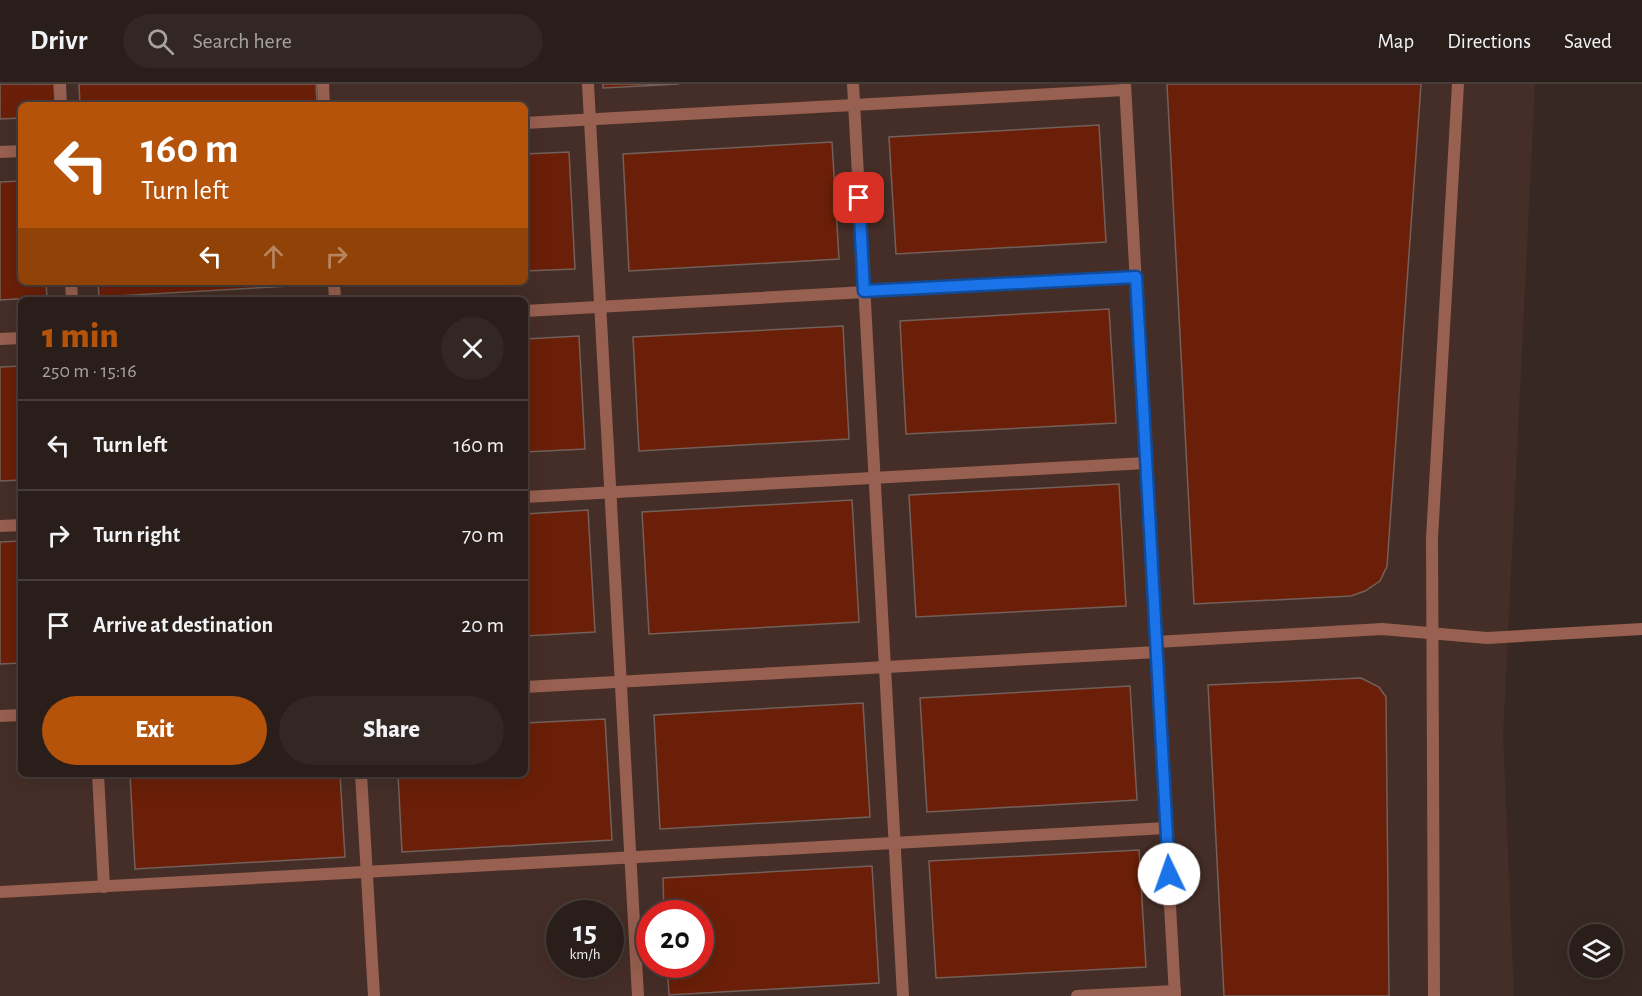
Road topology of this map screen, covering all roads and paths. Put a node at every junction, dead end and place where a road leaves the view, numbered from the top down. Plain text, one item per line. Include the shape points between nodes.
1 (60, 84) edge
2 (323, 84) edge
3 (588, 84) edge
4 (853, 84) edge
5 (1458, 84) edge
6 (1125, 87) edge
7 (62, 102) edge
8 (324, 102) edge
9 (854, 105) junction
10 (590, 120) junction
11 (528, 123) edge
12 (18, 151) edge
13 (0, 152) edge
14 (1136, 277) junction
15 (864, 291) junction
16 (600, 306) junction
17 (528, 310) edge
18 (18, 338) edge
19 (0, 339) edge
20 (1146, 463) junction
21 (874, 478) junction
22 (610, 493) junction
23 (528, 497) edge
24 (18, 525) edge
25 (0, 526) edge
26 (1642, 629) edge
27 (1432, 633) junction
28 (1156, 647) junction
29 (885, 667) junction
30 (621, 682) junction
31 (528, 687) edge
32 (18, 715) edge
33 (0, 716) edge
34 (98, 777) edge
35 (361, 777) edge
36 (1166, 828) junction
37 (894, 843) junction
38 (631, 857) junction
39 (367, 872) junction
40 (104, 887) junction
41 (0, 892) edge
42 (1175, 993) edge
43 (374, 996) edge
44 (638, 996) edge
45 (903, 996) edge
46 (1077, 996) edge
47 (1434, 996) edge

1 - 7 lane
2 - 8 lane
3 - 10 lane
4 - 9 lane
5 - 27 lane via 1432,538
6 - 9 lane
6 - 14 lane
9 - 10 lane
9 - 15 lane
10 - 11 lane
10 - 16 lane
12 - 13 lane
14 - 15 lane
14 - 20 lane
15 - 16 lane
15 - 21 lane
16 - 17 lane
16 - 22 lane
18 - 19 lane
20 - 21 lane
20 - 28 lane
21 - 22 lane
21 - 29 lane
22 - 23 lane
22 - 30 lane
24 - 25 lane
26 - 27 lane via 1487,638
27 - 28 lane via 1382,629
27 - 47 lane
28 - 29 lane
28 - 36 lane
29 - 30 lane
29 - 37 lane
30 - 31 lane
30 - 38 lane
32 - 33 lane
34 - 40 lane
35 - 39 lane
36 - 37 lane
36 - 42 lane
37 - 38 lane
37 - 45 lane
38 - 39 lane
38 - 44 lane
39 - 40 lane
39 - 43 lane
40 - 41 lane
42 - 46 lane

